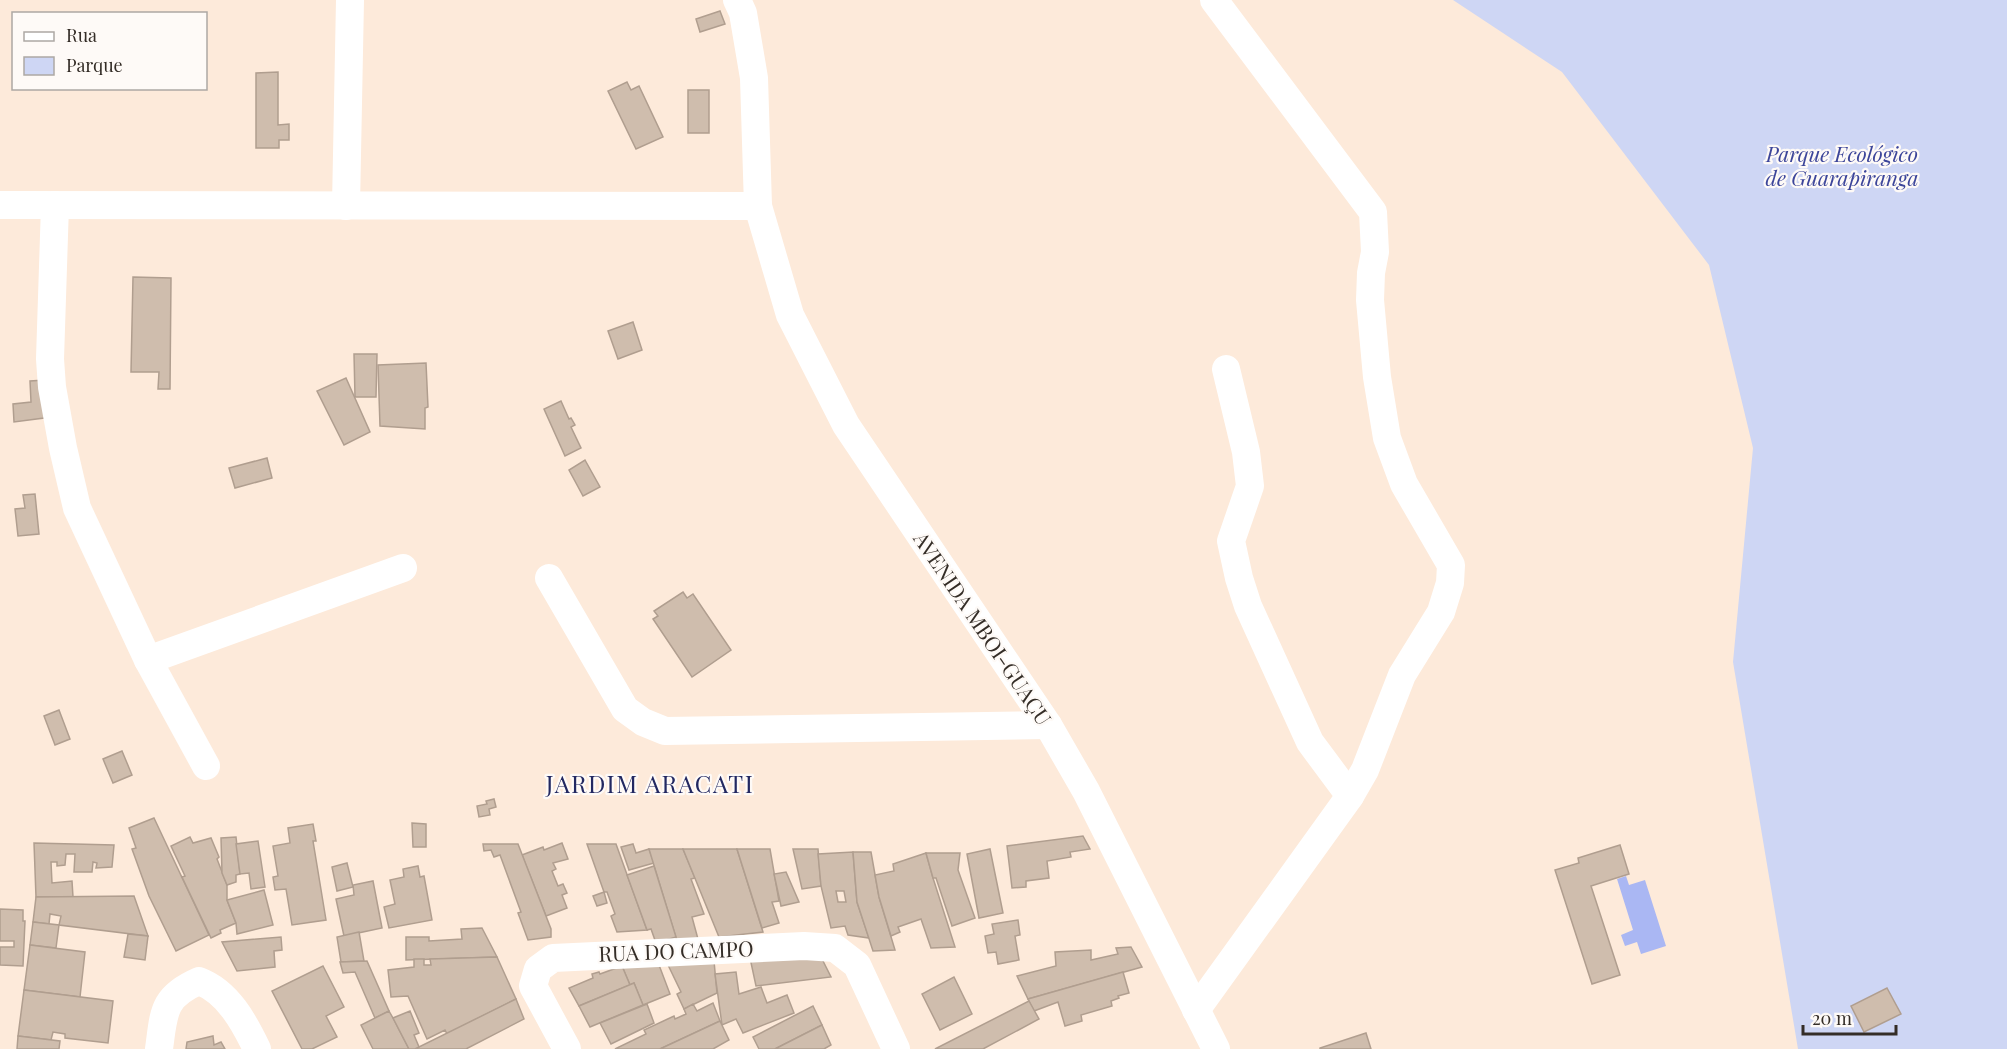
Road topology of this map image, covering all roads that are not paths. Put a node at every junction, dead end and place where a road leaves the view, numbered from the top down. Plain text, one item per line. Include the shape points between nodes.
1 (351, 0) edge
2 (737, 0) edge
3 (1214, 0) edge
4 (0, 205) edge
5 (55, 205) junction
6 (345, 206) junction
7 (758, 206) junction
8 (1226, 369) dead end
9 (403, 568) dead end
10 (549, 578) dead end
11 (148, 660) junction
12 (1048, 725) junction
13 (206, 766) dead end
14 (1350, 796) junction
15 (1196, 1010) junction
16 (159, 1049) edge
17 (256, 1049) edge
18 (567, 1049) edge
19 (896, 1049) edge
20 (1216, 1049) edge

1 - 6 street
2 - 7 street, AVENIDA MBOI-GUAÇU via 743,13 754,78
3 - 14 street via 1372,212 1375,252 1370,300 1387,438 1404,484 1451,565 1441,612 1402,675 1365,771
4 - 5 street
5 - 6 street
5 - 11 street via 50,359 63,448 77,508
6 - 7 street
7 - 12 street, AVENIDA MBOI-GUAÇU via 790,315 846,424
8 - 14 street via 1250,486 1231,541 1239,578 1310,742
9 - 11 street
10 - 12 street via 625,709 665,731
11 - 13 street
12 - 15 street, AVENIDA MBOI-GUAÇU via 1086,790
14 - 15 street
15 - 20 street, AVENIDA MBOI-GUAÇU
16 - 17 street via 165,1008 183,988 199,981 212,986 232,1007
18 - 19 street, RUA DO CAMPO via 533,986 538,969 553,958 804,946 835,948 857,965

